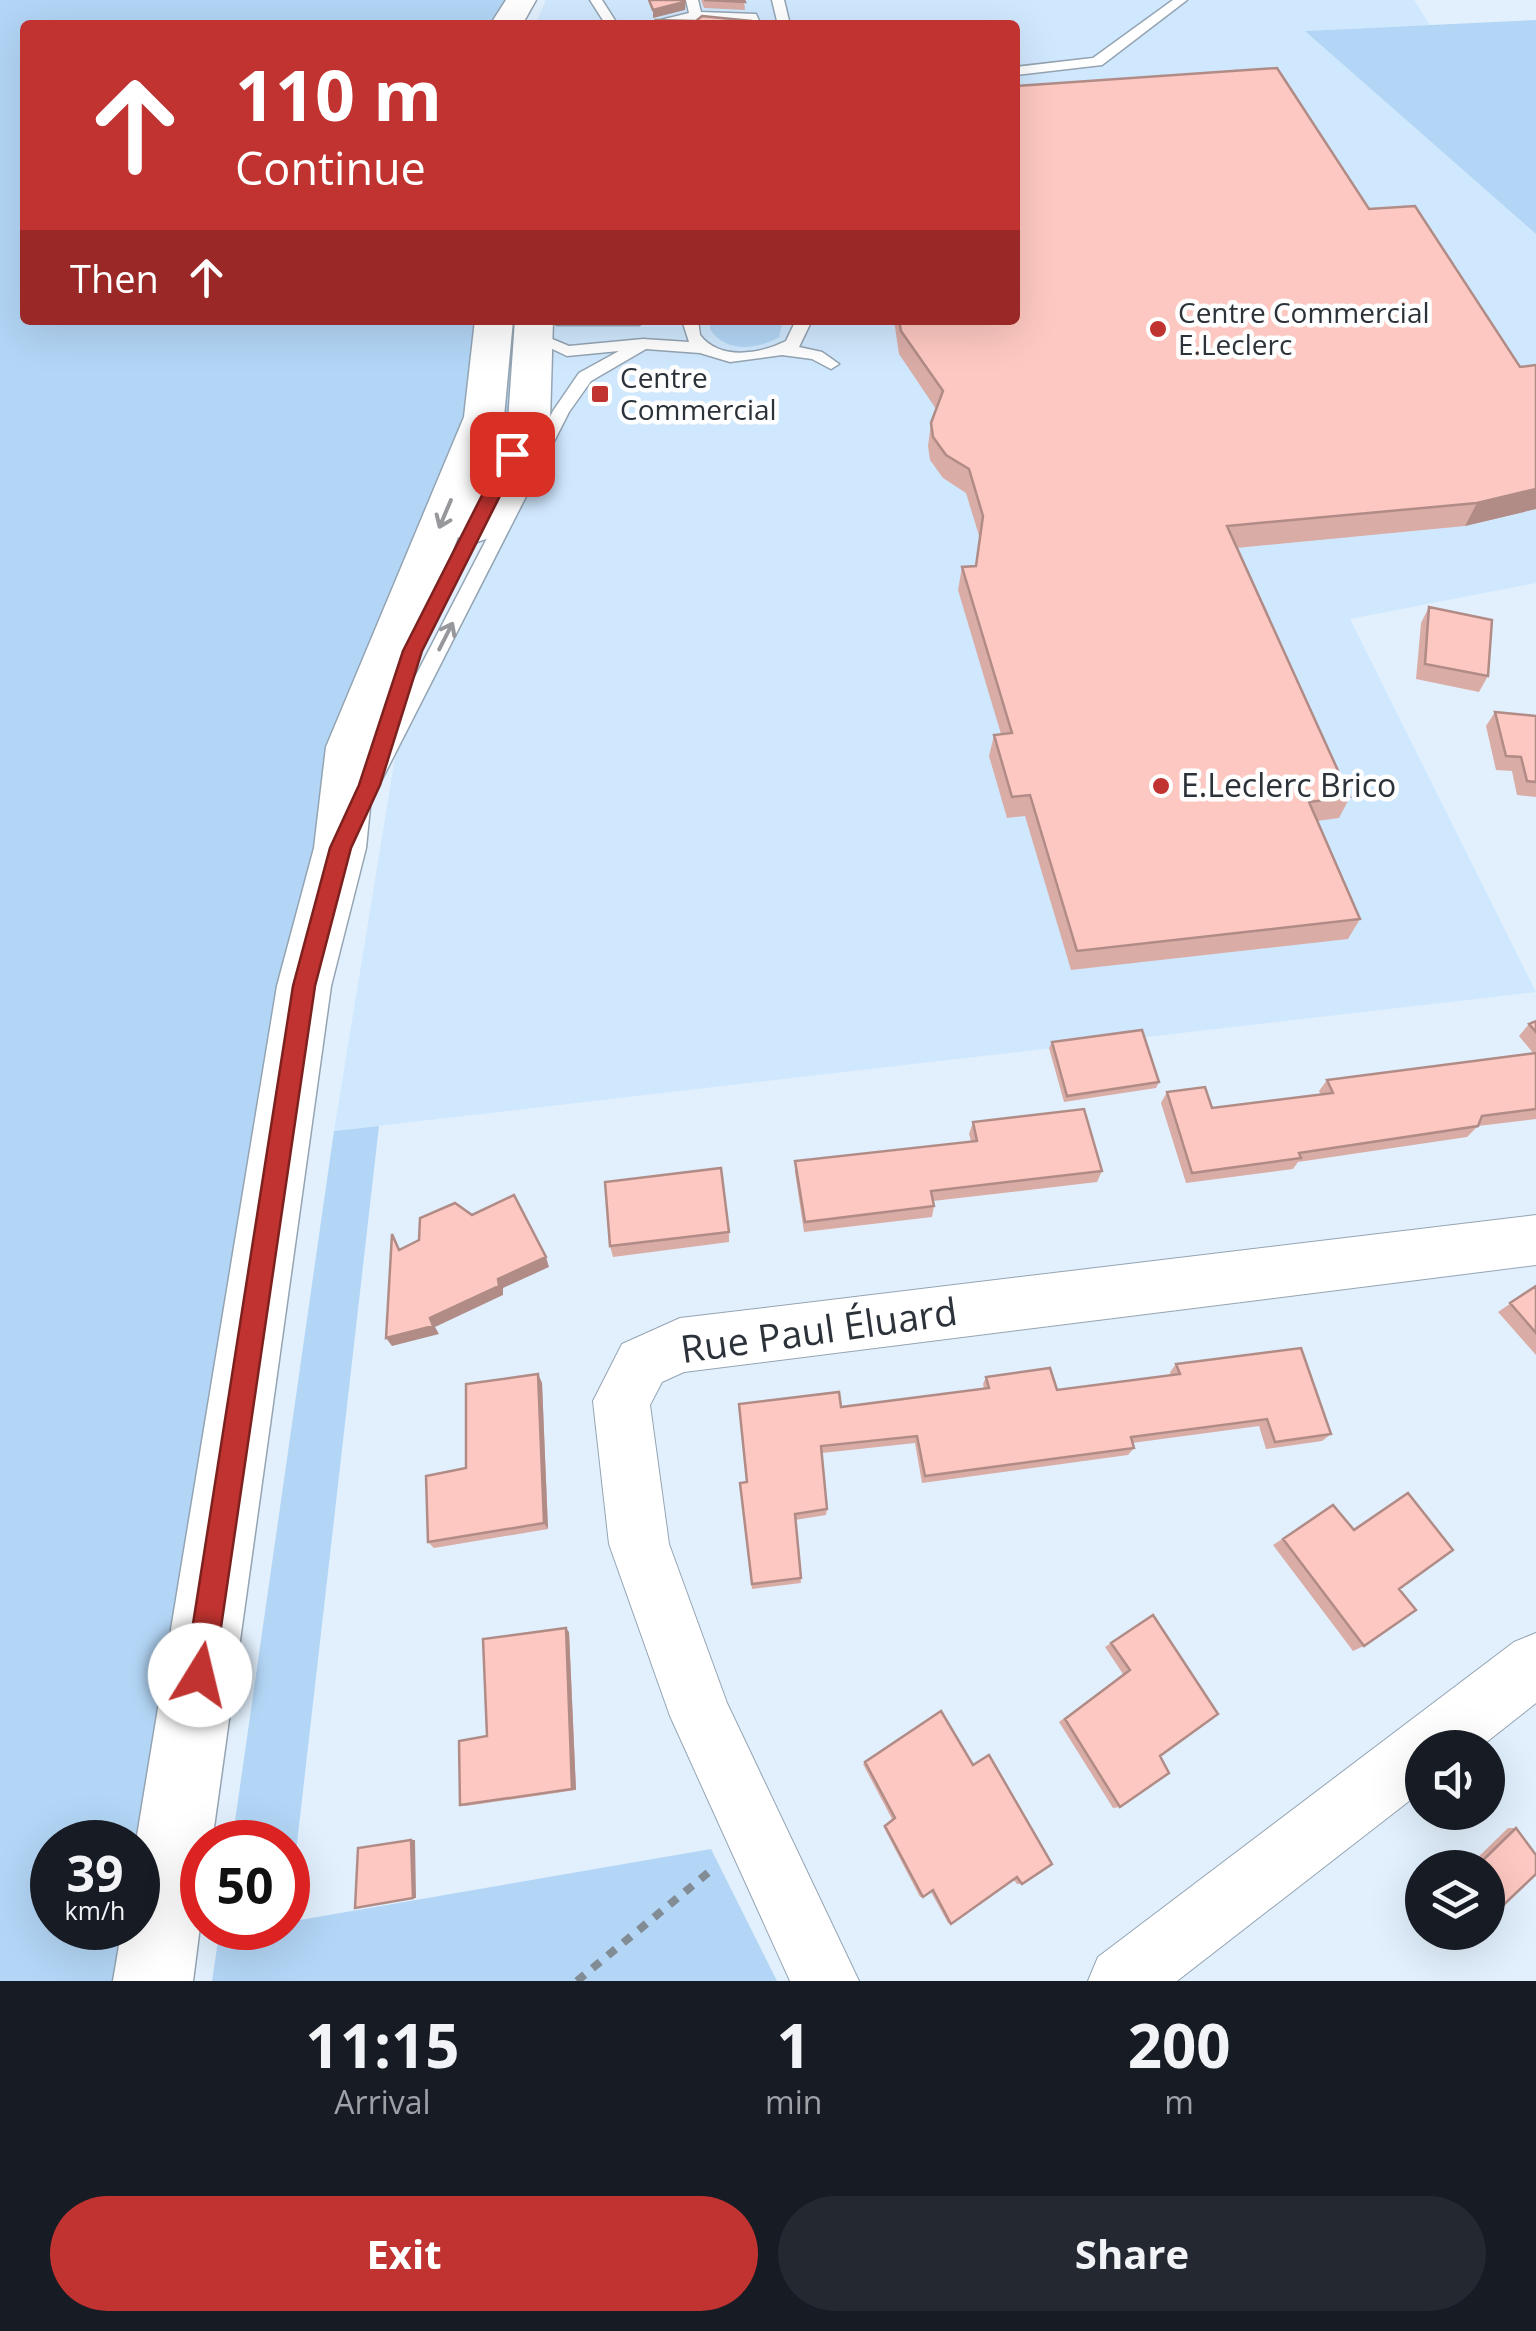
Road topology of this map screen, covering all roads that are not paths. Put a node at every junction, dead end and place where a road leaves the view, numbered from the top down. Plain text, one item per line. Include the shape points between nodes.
1 (692, 0) edge
2 (1180, 0) edge
3 (722, 19) edge
4 (699, 20) edge
5 (753, 20) edge
6 (1020, 70) edge
7 (576, 325) edge
8 (691, 325) edge
9 (803, 325) edge
10 (804, 325) edge
11 (526, 329) edge
12 (644, 344) junction
13 (705, 348) junction
14 (783, 350) junction
15 (370, 785) junction
16 (340, 848) junction
17 (1536, 1240) edge
18 (1536, 1664) edge
19 (1450, 1730) edge
20 (1405, 1764) edge
21 (153, 1981) edge
22 (825, 1981) edge
23 (1122, 1981) edge

1 - 4 lane
2 - 6 lane via 1097,62
3 - 4 lane
3 - 5 lane
7 - 11 lane
8 - 13 lane
9 - 14 lane
10 - 14 lane via 831,364
11 - 12 lane via 567,351
11 - 15 main road via 528,421 412,651
11 -> 16 main road via 351,747
12 - 13 lane
15 -> 12 lane via 561,411 585,377
13 - 14 lane via 751,358
15 - 16 main road
16 - 21 main road via 304,986
17 - 22 street, Rue Paul Éluard via 680,1345 642,1363 621,1401 639,1544 701,1716
18 - 19 street
20 - 23 street

